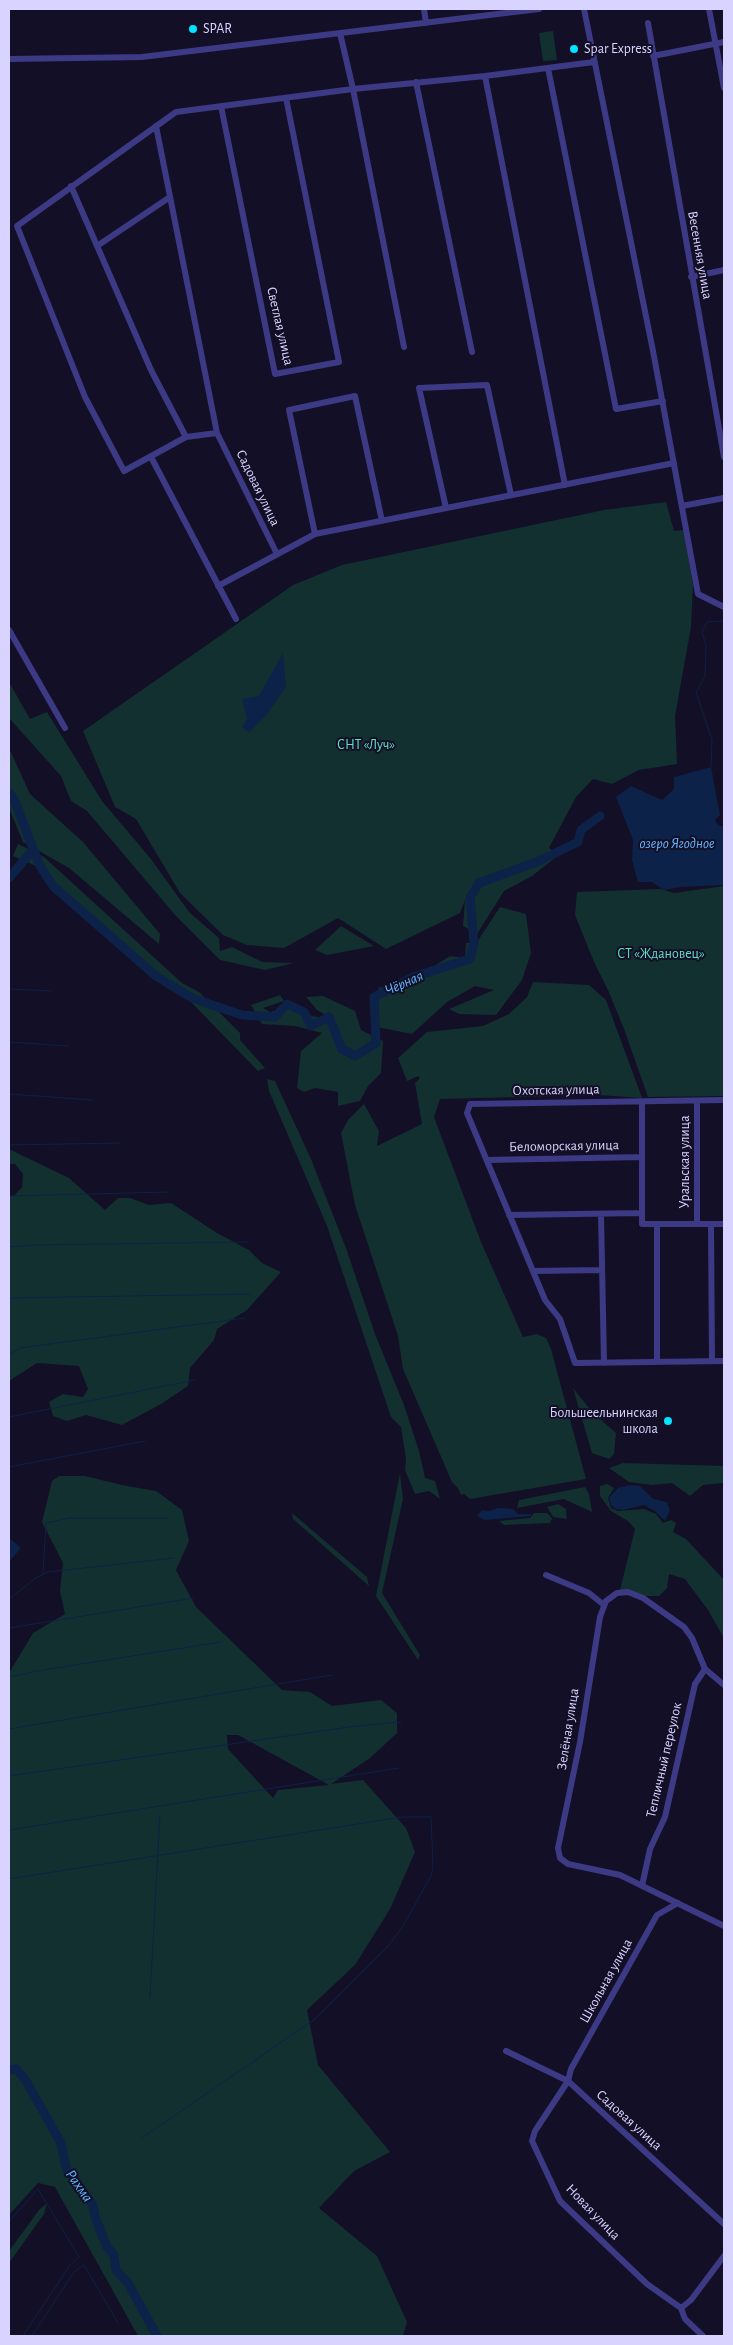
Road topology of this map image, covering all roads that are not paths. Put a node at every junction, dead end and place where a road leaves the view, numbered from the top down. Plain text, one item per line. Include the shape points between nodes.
1 (424, 9) edge
2 (539, 9) edge
3 (584, 9) edge
4 (709, 9) edge
5 (426, 23) junction
6 (648, 24) dead end
7 (340, 33) junction
8 (724, 42) edge
9 (717, 44) junction
10 (653, 56) junction
11 (9, 59) edge
12 (594, 62) junction
13 (548, 68) junction
14 (485, 76) junction
15 (416, 82) junction
16 (724, 88) edge
17 (353, 89) junction
18 (286, 98) junction
19 (221, 106) junction
20 (156, 126) junction
21 (71, 186) junction
22 (170, 197) junction
23 (97, 246) junction
24 (724, 270) edge
25 (692, 277) junction
26 (404, 347) dead end
27 (472, 352) dead end
28 (663, 401) junction
29 (217, 433) junction
30 (186, 438) junction
31 (151, 457) junction
32 (724, 457) edge
33 (674, 463) junction
34 (565, 485) junction
35 (511, 495) junction
36 (724, 498) edge
37 (682, 506) junction
38 (446, 508) junction
39 (382, 520) junction
40 (315, 534) junction
41 (277, 554) junction
42 (218, 586) junction
43 (724, 607) edge
44 (236, 619) dead end
45 (9, 630) edge
46 (65, 728) dead end
47 (724, 1100) edge
48 (697, 1101) junction
49 (642, 1102) junction
50 (642, 1157) junction
51 (487, 1160) junction
52 (642, 1213) junction
53 (601, 1214) junction
54 (510, 1215) junction
55 (657, 1224) junction
56 (697, 1224) junction
57 (711, 1224) junction
58 (724, 1224) edge
59 (602, 1270) junction
60 (533, 1271) junction
61 (724, 1361) edge
62 (604, 1362) junction
63 (658, 1362) junction
64 (712, 1362) junction
65 (546, 1575) dead end
66 (605, 1603) junction
67 (705, 1669) junction
68 (724, 1685) edge
69 (642, 1886) junction
70 (678, 1903) junction
71 (724, 1926) edge
72 (506, 2051) dead end
73 (568, 2081) junction
74 (723, 2221) edge
75 (724, 2256) edge
76 (681, 2308) junction
77 (703, 2336) edge

1 - 5 street
2 - 5 street
3 - 12 street
4 - 9 street
5 - 7 street
6 - 10 street, Весенняя улица
7 - 11 street via 133,58
7 - 17 street
8 - 9 street
9 - 10 street
9 - 16 street
10 - 25 street, Весенняя улица
12 - 13 street
12 - 28 street
13 - 14 street
13 - 28 street via 616,409
14 - 15 street
14 - 34 street
15 - 17 street
15 - 27 street
17 - 18 street
17 - 26 street
18 - 19 street
18 - 19 street, Светлая улица via 339,362 275,374
19 - 20 street via 176,112
20 - 21 street
20 - 22 street
21 - 23 street
21 - 31 street via 17,226 85,397 124,471
22 - 23 street
22 - 29 street
23 - 30 street via 151,370
24 - 25 street
25 - 32 street, Весенняя улица
28 - 33 street
29 - 30 street
29 - 41 street, Садовая улица
30 - 31 street
31 - 42 street
33 - 34 street
33 - 37 street
34 - 35 street
35 - 38 street
35 - 38 street via 487,385 419,388
36 - 37 street
37 - 43 street via 698,594
38 - 39 street
39 - 40 street
39 - 40 street via 355,396 289,410
40 - 41 street
41 - 42 street
42 - 44 street
45 - 46 street
47 - 48 street, Охотская улица
48 - 49 street, Охотская улица
48 - 56 street, Уральская улица
49 - 50 street
49 - 51 street, Охотская улица via 470,1104 467,1113
50 - 51 street, Беломорская улица
50 - 52 street
51 - 54 street
52 - 53 street
52 - 55 street via 642,1224
53 - 54 street
53 - 59 street
54 - 60 street
55 - 56 street
55 - 63 street
56 - 57 street
57 - 58 street
57 - 64 street
59 - 60 street
59 - 62 street
60 - 62 street via 545,1300 560,1319 575,1363
61 - 64 street
62 - 63 street
63 - 64 street
65 - 66 street
66 - 67 street via 617,1592 643,1598 689,1632
66 - 69 street, Зелёная улица via 590,1668 559,1854 563,1861 620,1875
67 - 68 street
67 - 69 street, Тепличный переулок via 694,1684 665,1817 650,1849
69 - 70 street
70 - 71 street
70 - 73 street, Школьная улица via 657,1915 571,2069
72 - 73 street, Садовая улица
73 - 74 street, Садовая улица
73 - 76 street, Новая улица via 532,2138 556,2193 647,2284
75 - 76 street via 691,2300
76 - 77 street, Новая улица via 685,2319

